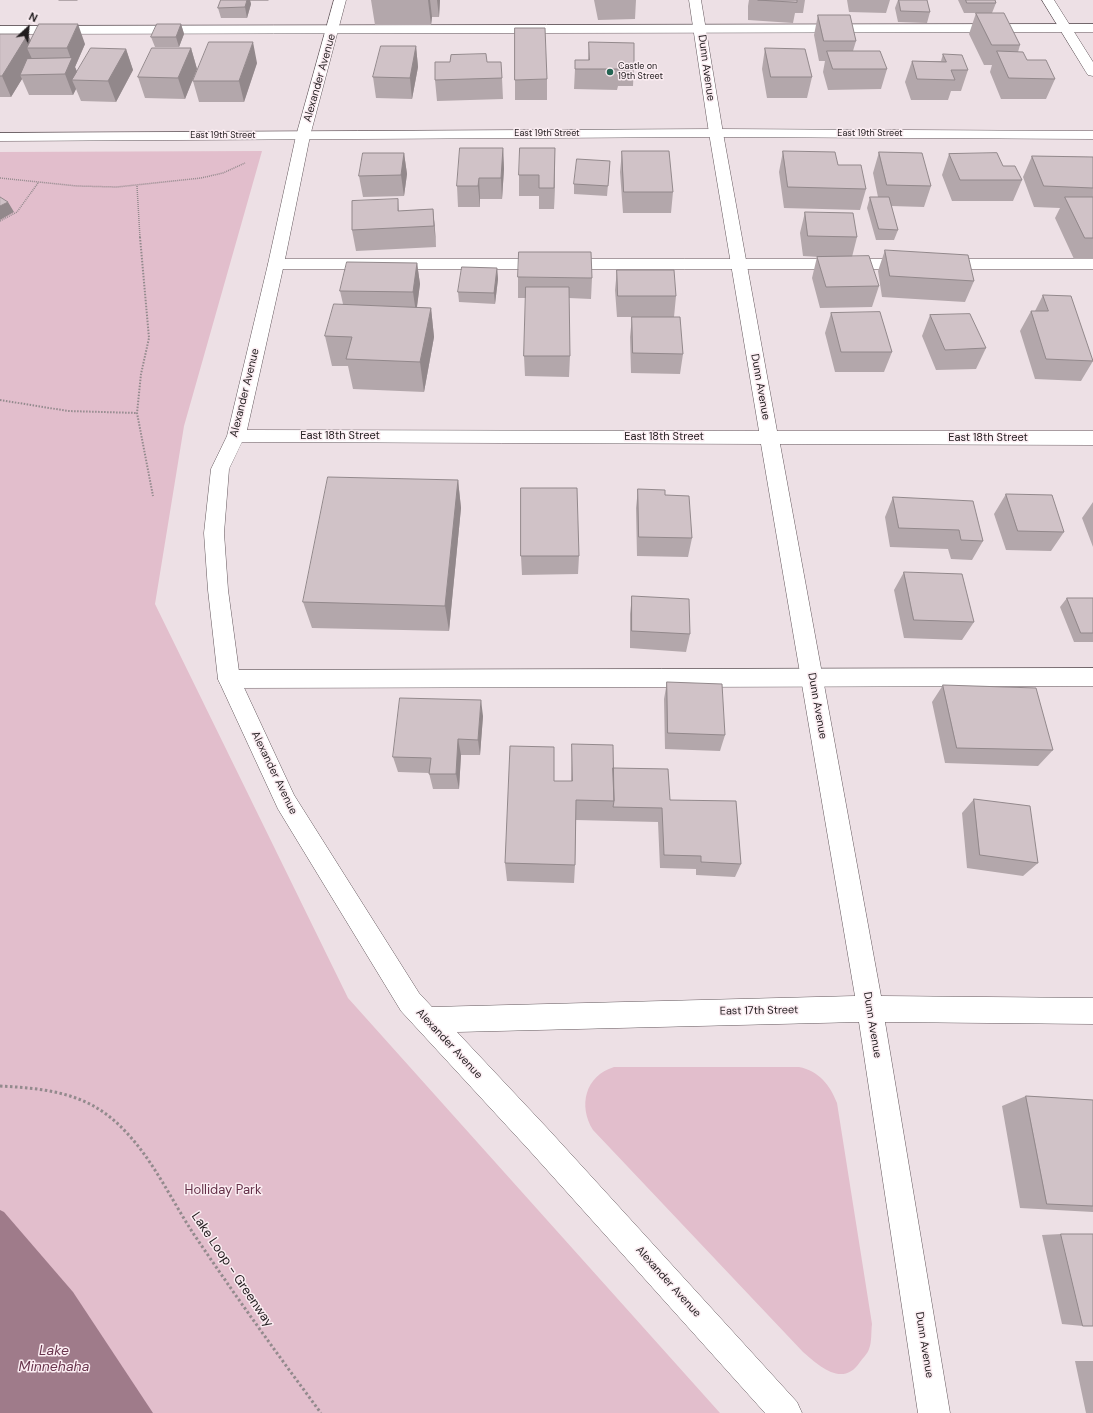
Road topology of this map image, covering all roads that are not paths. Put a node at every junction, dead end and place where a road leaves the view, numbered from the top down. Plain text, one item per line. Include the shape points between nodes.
1 (340, 0) edge
2 (695, 0) edge
3 (1048, 0) edge
4 (1065, 28) junction
5 (1093, 28) edge
6 (700, 29) junction
7 (0, 30) edge
8 (333, 30) junction
9 (1093, 72) edge
10 (716, 133) junction
11 (1093, 135) edge
12 (0, 136) edge
13 (303, 136) junction
14 (276, 264) junction
15 (739, 264) junction
16 (1093, 264) edge
17 (236, 436) junction
18 (769, 437) junction
19 (1093, 438) edge
20 (1093, 677) edge
21 (229, 679) junction
22 (812, 679) junction
23 (870, 1008) junction
24 (1093, 1011) edge
25 (425, 1020) junction
26 (786, 1413) edge
27 (934, 1413) edge

1 - 8 street, Alexander Avenue
2 - 6 street, Dunn Avenue
3 - 4 street
4 - 5 street
4 - 6 street
4 - 9 street
6 - 8 street
6 - 10 street, Dunn Avenue
7 - 8 street
8 - 13 street, Alexander Avenue
10 - 11 street, East 19th Street
10 - 13 street, East 19th Street
10 - 15 street, Dunn Avenue
12 - 13 street, East 19th Street
13 - 14 street, Alexander Avenue
14 - 15 street
14 - 17 street, Alexander Avenue
15 - 16 street
15 - 18 street, Dunn Avenue
17 - 18 street, East 18th Street
17 - 21 street, Alexander Avenue via 220,469 214,533
18 - 19 street, East 18th Street
18 - 22 street, Dunn Avenue
20 - 22 street
21 - 22 street
21 - 25 street, Alexander Avenue via 286,802 410,1002
22 - 23 street, Dunn Avenue
23 - 24 street, East 17th Street
23 - 25 street, East 17th Street
23 - 27 street, Dunn Avenue
25 - 26 street, Alexander Avenue via 539,1140

